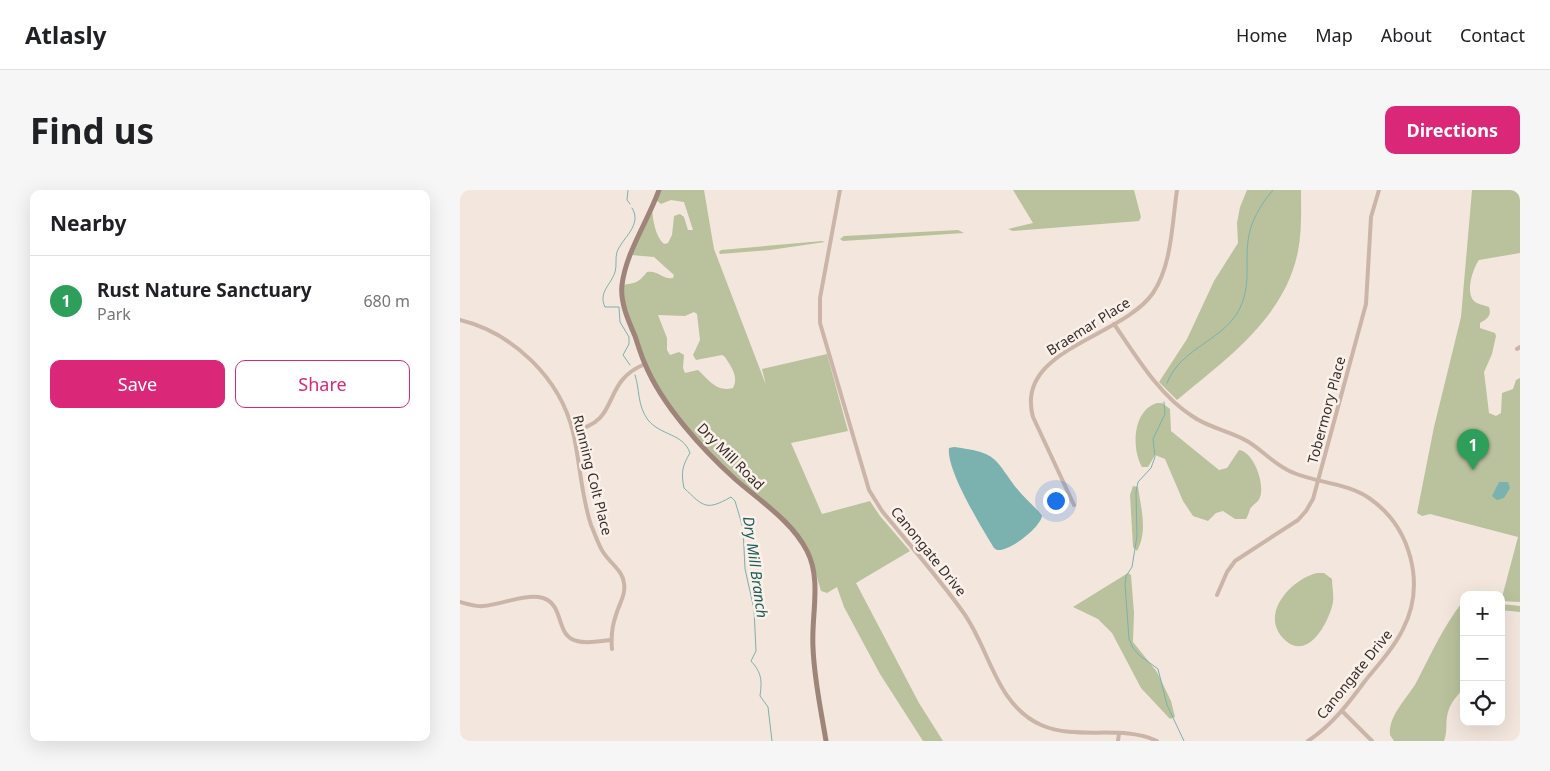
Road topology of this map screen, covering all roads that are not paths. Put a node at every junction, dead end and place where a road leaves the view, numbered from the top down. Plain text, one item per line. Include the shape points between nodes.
1 (659, 190) edge
2 (840, 190) edge
3 (1177, 190) edge
4 (1379, 190) edge
5 (460, 320) edge
6 (1114, 324) junction
7 (645, 364) junction
8 (573, 431) junction
9 (1319, 480) junction
10 (1074, 505) dead end
11 (1217, 595) dead end
12 (460, 602) edge
13 (612, 640) junction
14 (612, 649) dead end
15 (1342, 711) junction
16 (1119, 733) junction
17 (826, 741) edge
18 (1118, 741) edge
19 (1157, 741) edge
20 (1308, 741) edge
21 (1372, 741) edge

1 - 7 street, Dry Mill Road via 631,254 622,285 627,317
2 - 16 street, Canongate Drive via 820,298 821,329 867,482 876,502 966,616 1004,691 1019,710 1056,730
3 - 6 street, Braemar Place via 1166,259 1159,281 1140,308
4 - 9 street, Tobermory Place via 1371,217 1366,304
5 - 8 street, Running Colt Place via 494,332 524,353 553,388
6 - 9 street, Canongate Drive via 1146,370 1183,410 1247,441 1286,470
6 - 10 street, Braemar Place via 1051,362 1037,376 1032,389 1030,404 1033,418
7 - 8 street via 629,371 621,379 605,414 597,423
7 - 17 street, Dry Mill Road via 657,387 705,450 786,523 808,552 815,575 813,648
8 - 13 street, Running Colt Place via 590,522 602,549 622,574 624,583 625,593 615,618
9 - 11 street, Tobermory Place via 1306,511 1235,562
9 - 15 street, Canongate Drive via 1363,494 1386,513 1407,547 1414,576 1413,598 1403,629
12 - 13 street via 483,606 544,598 556,607 562,628 570,638 577,641
13 - 14 street, Running Colt Place
15 - 20 street, Canongate Drive
15 - 21 street
16 - 18 street
16 - 19 street, Canongate Drive

